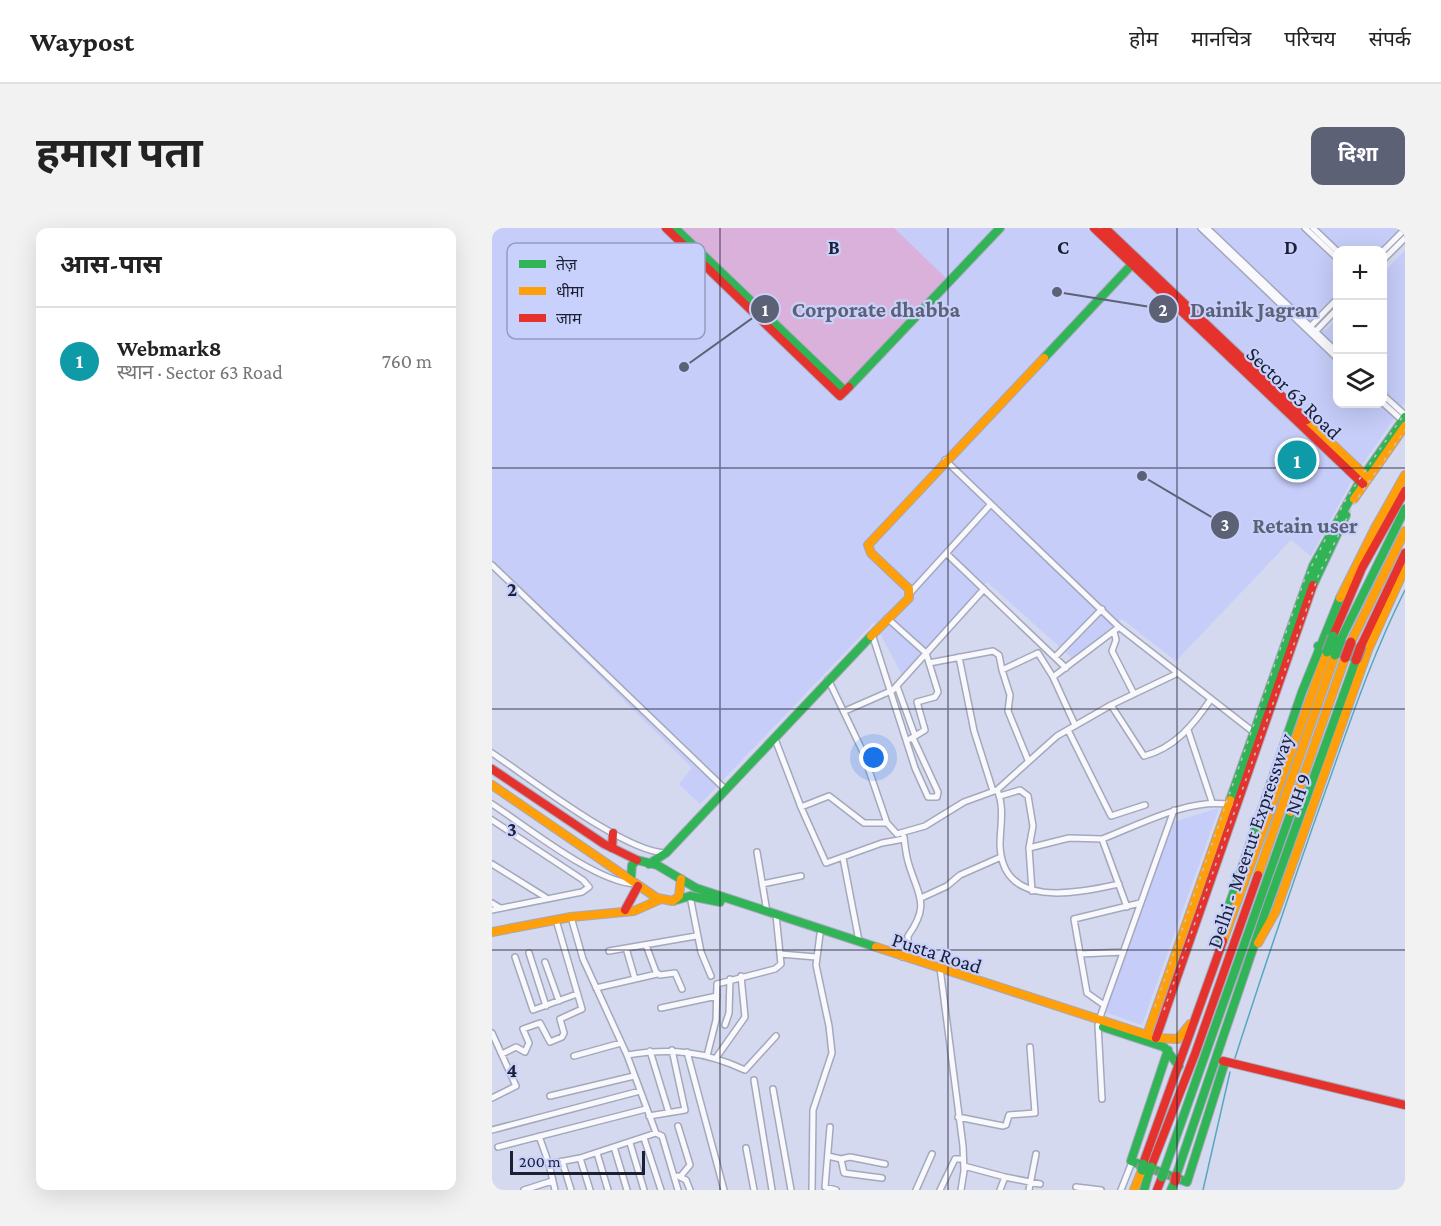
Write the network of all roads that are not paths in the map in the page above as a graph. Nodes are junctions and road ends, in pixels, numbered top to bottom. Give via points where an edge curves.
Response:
1 (999, 228) edge
2 (1094, 228) edge
3 (1105, 228) edge
4 (1201, 228) edge
5 (1207, 228) edge
6 (1305, 228) edge
7 (1312, 228) edge
8 (672, 229) edge
9 (1405, 229) edge
10 (1405, 238) edge
11 (687, 243) edge
12 (1333, 247) edge
13 (1387, 248) edge
14 (1333, 254) edge
15 (1387, 257) edge
16 (705, 261) edge
17 (1135, 261) junction
18 (1336, 300) edge
19 (1333, 312) edge
20 (1312, 329) junction
21 (1333, 348) edge
22 (1333, 354) edge
23 (1387, 399) edge
24 (1387, 405) edge
25 (1404, 420) edge
26 (945, 460) junction
27 (1405, 475) edge
28 (1364, 480) junction
29 (1405, 491) edge
30 (991, 504) junction
31 (1405, 509) edge
32 (1405, 531) edge
33 (1405, 553) edge
34 (947, 554) junction
35 (492, 565) edge
36 (1405, 568) edge
37 (984, 589) junction
38 (911, 592) junction
39 (1102, 609) junction
40 (887, 618) junction
41 (1119, 627) junction
42 (1114, 631) junction
43 (872, 634) junction
44 (1323, 634) junction
45 (1337, 637) junction
46 (1318, 646) junction
47 (1360, 646) junction
48 (926, 652) junction
49 (1331, 654) junction
50 (959, 657) junction
51 (1055, 657) junction
52 (1360, 660) junction
53 (929, 663) junction
54 (1066, 668) junction
55 (1002, 670) junction
56 (1178, 673) junction
57 (1053, 677) junction
58 (828, 679) junction
59 (897, 686) junction
60 (890, 692) junction
61 (1134, 694) junction
62 (1211, 699) junction
63 (1111, 705) junction
64 (845, 711) junction
65 (1075, 725) junction
66 (1068, 729) junction
67 (1188, 730) junction
68 (1257, 735) junction
69 (914, 737) junction
70 (774, 739) junction
71 (906, 741) junction
72 (492, 753) edge
73 (1028, 760) junction
74 (492, 769) edge
75 (492, 785) edge
76 (725, 789) junction
77 (997, 792) junction
78 (1212, 802) junction
79 (492, 804) edge
80 (800, 805) junction
81 (1145, 805) dead end
82 (1232, 806) junction
83 (1174, 810) junction
84 (492, 820) edge
85 (887, 823) junction
86 (903, 832) junction
87 (613, 833) junction
88 (1102, 838) junction
89 (904, 839) junction
90 (612, 848) junction
91 (1029, 848) junction
92 (757, 852) dead end
93 (666, 853) junction
94 (1001, 857) junction
95 (843, 858) junction
96 (637, 860) junction
97 (492, 864) edge
98 (649, 864) junction
99 (669, 872) junction
100 (801, 876) dead end
101 (681, 879) junction
102 (635, 883) junction
103 (762, 884) junction
104 (1119, 884) junction
105 (1032, 891) junction
106 (690, 896) junction
107 (545, 897) junction
108 (921, 898) junction
109 (661, 899) junction
110 (673, 901) junction
111 (492, 903) edge
112 (1140, 903) junction
113 (1127, 906) junction
114 (500, 908) junction
115 (492, 910) edge
116 (625, 910) junction
117 (774, 916) junction
118 (571, 917) junction
119 (556, 920) junction
120 (492, 932) edge
121 (820, 934) junction
122 (696, 936) junction
123 (859, 942) junction
124 (646, 945) junction
125 (626, 948) junction
126 (609, 951) dead end
127 (1123, 952) junction
128 (530, 953) dead end
129 (780, 954) junction
130 (1080, 954) junction
131 (515, 957) dead end
132 (816, 957) junction
133 (902, 957) junction
134 (545, 962) dead end
135 (1216, 962) junction
136 (940, 971) junction
137 (657, 974) junction
138 (711, 976) dead end
139 (741, 976) junction
140 (635, 979) junction
141 (730, 979) junction
142 (596, 988) junction
143 (682, 989) dead end
144 (577, 994) junction
145 (717, 996) junction
146 (559, 1001) junction
147 (1104, 1005) junction
148 (546, 1006) junction
149 (661, 1008) dead end
150 (1196, 1020) junction
151 (1099, 1023) junction
152 (725, 1024) dead end
153 (492, 1033) edge
154 (776, 1036) dead end
155 (1152, 1036) junction
156 (621, 1043) junction
157 (1030, 1047) dead end
158 (672, 1050) junction
159 (1168, 1050) junction
160 (650, 1051) junction
161 (687, 1052) junction
162 (501, 1054) junction
163 (627, 1054) junction
164 (574, 1056) dead end
165 (707, 1056) junction
166 (716, 1058) junction
167 (1221, 1061) junction
168 (1179, 1066) junction
169 (634, 1076) junction
170 (754, 1080) dead end
171 (773, 1089) dead end
172 (640, 1091) junction
173 (550, 1096) dead end
174 (492, 1098) edge
175 (1102, 1099) dead end
176 (1405, 1104) edge
177 (646, 1109) junction
178 (669, 1113) junction
179 (649, 1116) junction
180 (958, 1117) junction
181 (678, 1126) dead end
182 (830, 1128) dead end
183 (492, 1130) edge
184 (656, 1133) junction
185 (539, 1136) junction
186 (644, 1138) junction
187 (630, 1143) junction
188 (498, 1147) dead end
189 (614, 1148) junction
190 (746, 1148) dead end
191 (597, 1153) junction
192 (932, 1154) dead end
193 (1036, 1154) dead end
194 (580, 1158) junction
195 (827, 1158) junction
196 (812, 1159) junction
197 (841, 1159) junction
198 (963, 1159) junction
199 (562, 1161) junction
200 (1131, 1162) junction
201 (549, 1164) junction
202 (885, 1164) dead end
203 (964, 1166) junction
204 (1146, 1168) junction
205 (673, 1174) junction
206 (680, 1177) junction
207 (1005, 1177) junction
208 (882, 1178) dead end
209 (552, 1180) junction
210 (1031, 1182) junction
211 (1174, 1182) edge
212 (1040, 1184) dead end
213 (1076, 1187) dead end
214 (525, 1190) edge
215 (555, 1190) edge
216 (571, 1190) edge
217 (590, 1190) edge
218 (608, 1190) edge
219 (627, 1190) edge
220 (644, 1190) edge
221 (661, 1190) edge
222 (678, 1190) edge
223 (690, 1190) edge
224 (724, 1190) edge
225 (754, 1190) edge
226 (772, 1190) edge
227 (791, 1190) edge
228 (812, 1190) edge
229 (836, 1190) edge
230 (916, 1190) edge
231 (940, 1190) edge
232 (961, 1190) edge
233 (1000, 1190) edge
234 (1029, 1190) edge
235 (1101, 1190) edge
236 (1120, 1190) edge
237 (1134, 1190) edge
238 (1144, 1190) edge
239 (1157, 1190) edge

1 - 16 main road via 843,394
2 - 17 main road, Sector 63 Road
3 - 17 main road, Sector 63 Road
4 - 22 street
5 - 20 street
6 - 14 street
7 - 12 street
8 - 11 main road
9 - 13 street
10 - 15 street
17 - 26 main road
17 - 28 main road, Sector 63 Road
18 - 20 street
19 - 20 street
20 - 21 street
23 - 25 street
24 - 25 street
25 - 28 main road
26 - 30 street
26 - 38 main road via 867,545
27 - 44 main road via 1354,565
28 - 68 main road via 1318,570
29 - 45 main road via 1362,568
30 - 34 street
30 - 39 street
31 - 45 main road, Delhi - Meerut Expressway
32 - 47 main road, Delhi - Meerut Expressway
33 - 47 main road
34 - 37 street
34 - 38 street
35 - 76 street
36 - 47 main road
37 - 48 street
37 - 51 street
38 - 40 main road
39 - 41 street
39 - 51 street
40 - 43 main road
40 - 48 street
41 - 42 street
41 - 56 street
42 - 54 street
42 - 61 street via 1112,651
43 - 58 main road
43 - 60 street
44 - 46 main road
44 - 47 main road
45 - 49 main road, Delhi - Meerut Expressway, bridge
46 - 52 main road
46 - 135 main road via 1224,920
47 - 52 main road, bridge
47 - 239 main road, Delhi - Meerut Expressway, bridge via 1345,658
48 - 53 street
48 - 59 street
49 - 135 main road
49 - 204 main road, Delhi - Meerut Expressway via 1195,1054
50 - 53 street
50 - 55 street via 993,651 999,655
50 - 77 street via 974,731
51 - 54 street
52 - 167 main road via 1266,909
53 - 69 street via 938,692 935,697 917,702 925,730
54 - 57 street
55 - 57 street via 1038,653
55 - 73 street via 1010,695 1008,711
56 - 61 street
56 - 62 street
57 - 65 street
58 - 64 street
58 - 70 main road
59 - 60 street
59 - 69 street
60 - 64 street
60 - 71 street
61 - 63 street
62 - 67 street
62 - 68 street
63 - 65 street
63 - 67 street via 1144,756
64 - 85 street
65 - 66 street
66 - 73 street
66 - 81 street via 1111,816
67 - 78 street
68 - 82 main road
69 - 71 street
69 - 71 street via 939,792 937,797 931,799 926,794
70 - 76 main road
70 - 80 street
72 - 87 street
73 - 77 street
74 - 90 main road, Pusta Road
75 - 102 main road
76 - 93 main road
77 - 86 street via 964,802 925,826
77 - 91 street via 1020,790 1028,796 1033,826
77 - 94 street
78 - 82 street
78 - 83 street
79 - 102 street via 589,868 618,882
80 - 85 street via 804,807 829,796 864,823
80 - 95 street via 826,863
82 - 155 main road
83 - 88 street
83 - 112 street
84 - 107 street via 588,884 582,892
85 - 86 street via 894,832
86 - 89 street
87 - 90 main road
87 - 93 street via 649,852
88 - 91 street via 1068,838
88 - 104 street
89 - 95 street
89 - 108 street
90 - 96 main road, Pusta Road
91 - 105 street
92 - 103 street
93 - 98 main road
93 - 99 main road
94 - 105 street via 1012,877
94 - 108 street
95 - 123 street
96 - 98 main road, Pusta Road
96 - 102 main road via 632,865
97 - 107 street
98 - 99 main road, Pusta Road
99 - 101 main road, Pusta Road
100 - 103 street
101 - 110 main road via 679,896
101 - 117 main road, Pusta Road
102 - 109 main road
102 - 116 main road
103 - 117 street
104 - 105 street via 1075,892
104 - 113 street
106 - 110 main road, Pusta Road
106 - 117 main road, Pusta Road
106 - 122 street
107 - 114 street
108 - 133 street via 918,924 908,936 908,948
109 - 110 main road
109 - 116 main road via 650,906
111 - 114 street
112 - 113 street
112 - 127 street
113 - 130 street via 1076,918
114 - 115 street
116 - 118 main road
117 - 121 main road, Pusta Road
117 - 123 main road, Pusta Road
117 - 129 street
118 - 119 main road
118 - 142 street
119 - 120 main road
119 - 144 street
121 - 132 street
121 - 136 main road, Pusta Road
122 - 124 street
122 - 138 street
123 - 133 main road, Pusta Road
124 - 125 street
124 - 137 street
125 - 126 street
125 - 140 street
127 - 130 street
127 - 147 street
128 - 148 street
129 - 132 street
129 - 139 street via 778,968
130 - 147 street via 1088,995
131 - 148 street via 532,1009
132 - 196 street via 832,1053 813,1110
133 - 136 main road, Pusta Road
134 - 146 street
135 - 150 main road
136 - 151 main road, Pusta Road
136 - 180 street
137 - 140 street
137 - 143 street via 675,973
139 - 141 street
139 - 166 street via 743,1022
140 - 142 street
141 - 145 street via 717,984
141 - 152 street
142 - 156 street
144 - 146 street
144 - 162 street via 582,1009 560,1019 562,1037 550,1042 540,1023 523,1029 529,1043 525,1052 516,1047
145 - 149 street
145 - 165 street
146 - 148 street
147 - 151 street
150 - 155 main road, Pusta Road via 1178,1039
150 - 168 main road
151 - 155 main road, Pusta Road
151 - 159 main road, Pusta Road
151 - 175 street
153 - 162 street
154 - 166 street via 745,1070
156 - 163 street
156 - 164 street
157 - 180 street via 1034,1114 1009,1115 1003,1126
158 - 160 street
158 - 161 street
158 - 178 street via 685,1110
159 - 168 main road
159 - 200 main road
160 - 163 street
160 - 178 street
161 - 165 street
161 - 224 street
162 - 174 street via 516,1086
163 - 169 street
165 - 166 street
167 - 176 main road
167 - 200 main road via 1188,1181
167 - 211 main road
168 - 204 main road
169 - 172 street
169 - 173 street
170 - 226 street
171 - 227 street
172 - 177 street
172 - 183 street
177 - 179 street
177 - 185 street
178 - 179 street
179 - 184 street
180 - 198 street
181 - 206 street via 690,1165
182 - 195 street
184 - 186 street
184 - 205 street via 662,1136
185 - 188 street
185 - 201 street
186 - 187 street
186 - 221 street
187 - 189 street
187 - 220 street
189 - 191 street
189 - 219 street
190 - 225 street
191 - 194 street
191 - 218 street
192 - 230 street
193 - 210 street
194 - 199 street
194 - 217 street
195 - 196 street
195 - 197 street
195 - 229 street via 825,1188
196 - 228 street
197 - 202 street via 850,1156
197 - 208 street via 844,1173
198 - 203 street
198 - 231 street via 955,1160
199 - 201 street
199 - 216 street
200 - 236 street
201 - 209 street
203 - 207 street
203 - 232 street
204 - 237 main road
204 - 238 main road, Delhi - Meerut Expressway
205 - 206 street
205 - 222 street
206 - 223 street via 688,1182
207 - 210 street
207 - 233 street
209 - 214 street
209 - 215 street
210 - 212 street
210 - 234 street
213 - 235 street

